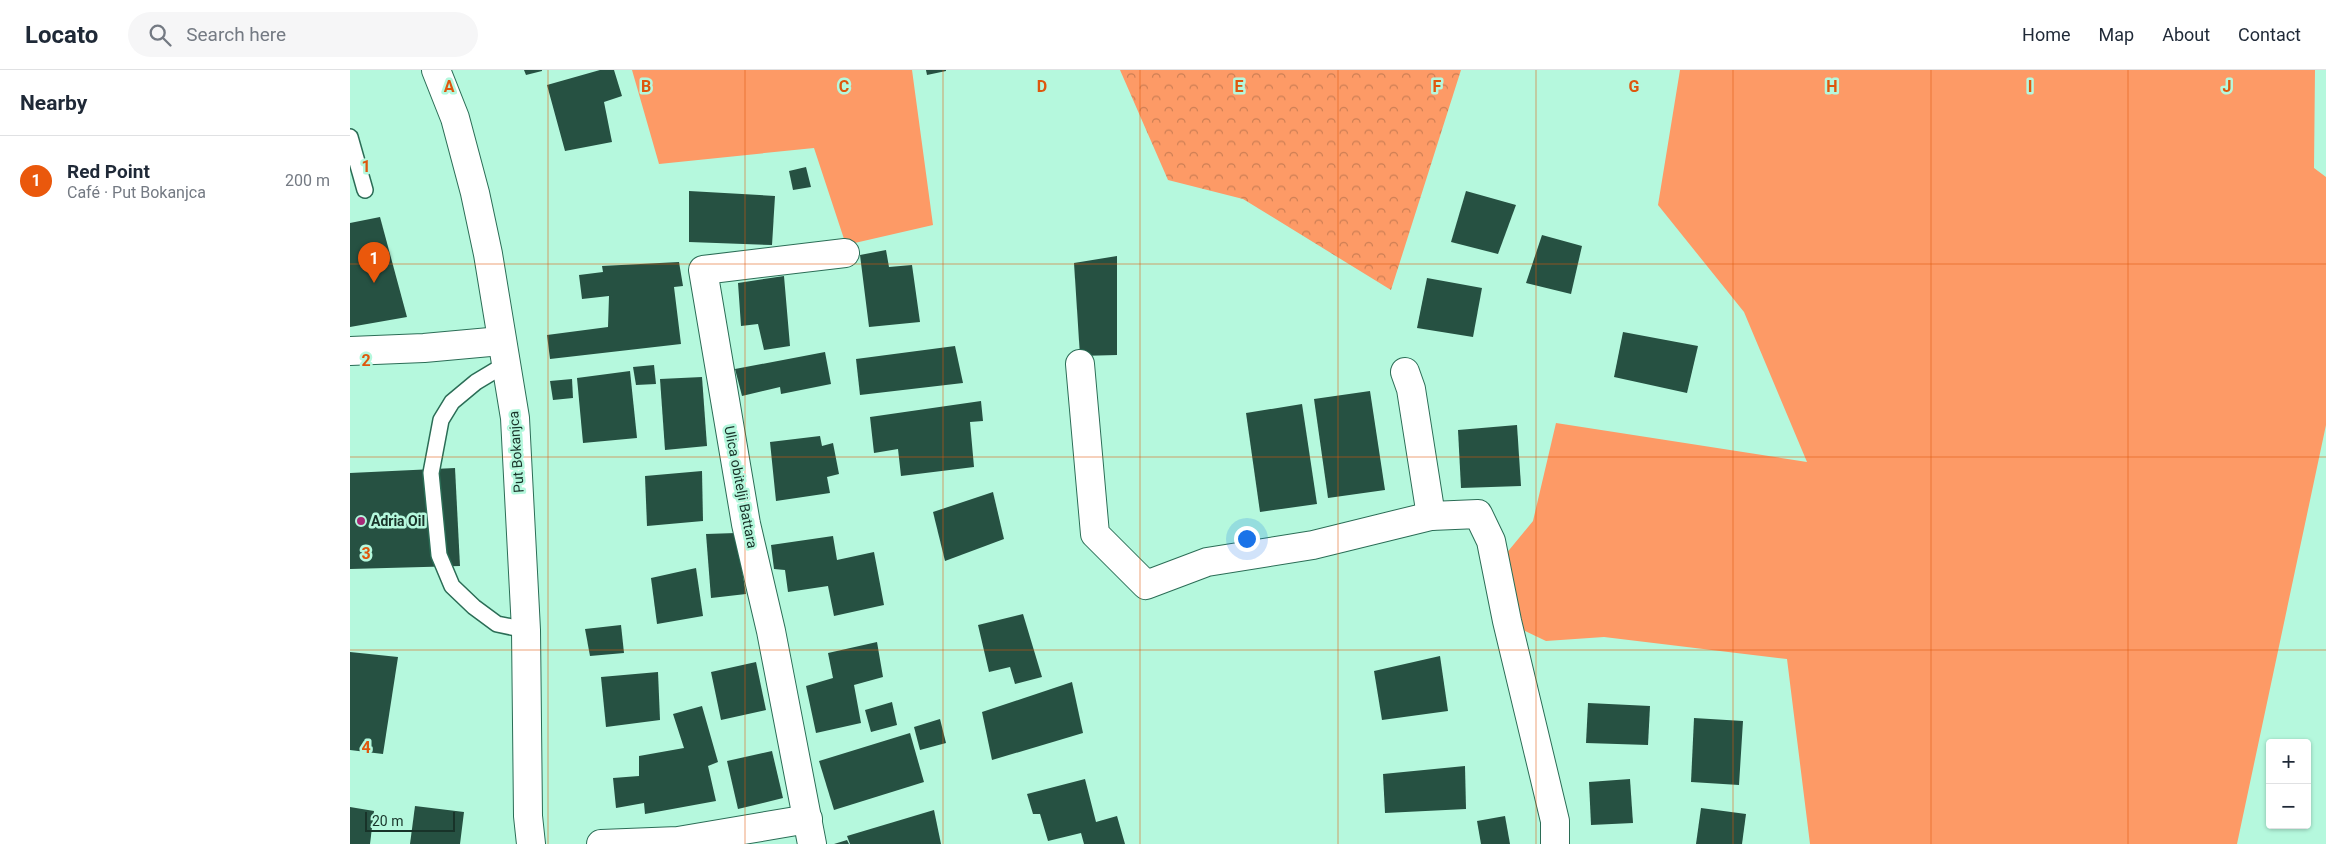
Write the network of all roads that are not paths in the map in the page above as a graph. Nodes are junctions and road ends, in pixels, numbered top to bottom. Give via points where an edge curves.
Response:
1 (436, 70) edge
2 (350, 137) edge
3 (365, 190) dead end
4 (845, 253) dead end
5 (350, 351) edge
6 (504, 352) junction
7 (1080, 364) dead end
8 (1405, 372) dead end
9 (1431, 516) junction
10 (526, 630) junction
11 (810, 832) edge
12 (531, 844) edge
13 (601, 844) edge
14 (1555, 844) edge

1 - 6 street, Put Bokanjca via 455,118 475,193
2 - 3 lane
4 - 11 street, Ulica obitelji Battara via 703,270 746,524 771,631
5 - 6 street via 424,348
6 - 10 street, Put Bokanjca via 515,418
6 - 10 lane via 452,402 441,420 430,473 438,555 452,586 497,624
7 - 9 street via 1095,534 1146,585 1207,562 1313,545
8 - 9 street via 1412,389
9 - 14 street via 1478,514 1491,541 1555,821
10 - 12 street, Put Bokanjca
11 - 13 street

